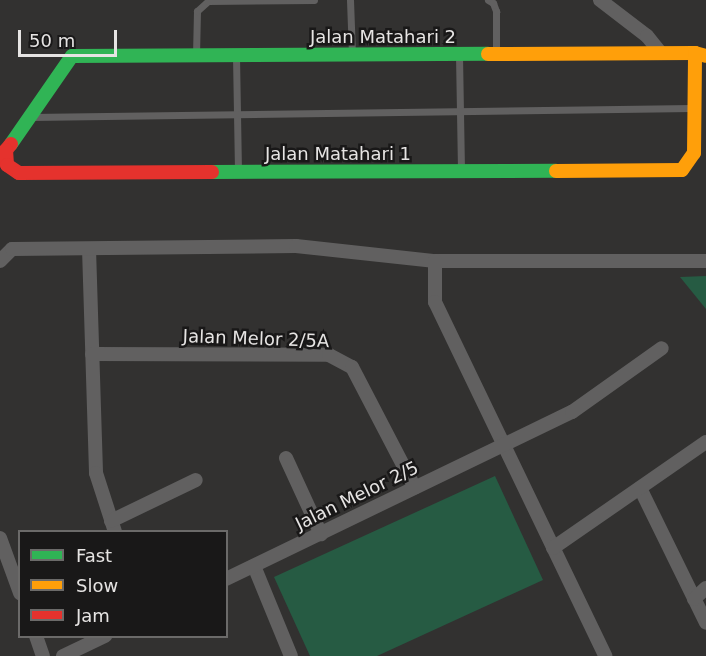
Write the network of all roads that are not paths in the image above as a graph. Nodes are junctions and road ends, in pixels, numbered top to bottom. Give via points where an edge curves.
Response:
1 (314, 0) edge
2 (350, 0) edge
3 (488, 0) edge
4 (600, 0) edge
5 (661, 53) junction
6 (459, 54) junction
7 (496, 54) junction
8 (352, 55) junction
9 (700, 55) edge
10 (72, 56) joint
11 (196, 56) junction
12 (236, 56) junction
13 (695, 108) junction
14 (460, 111) junction
15 (237, 114) junction
16 (31, 117) junction
17 (461, 171) junction
18 (238, 172) junction
19 (89, 249) junction
20 (0, 261) edge
21 (435, 261) junction
22 (706, 261) edge
23 (662, 348) dead end
24 (92, 354) junction
25 (706, 442) edge
26 (504, 446) junction
27 (286, 458) dead end
28 (196, 480) dead end
29 (415, 488) junction
30 (640, 488) junction
31 (113, 526) edge
32 (321, 534) junction
33 (0, 538) edge
34 (554, 548) junction
35 (254, 566) junction
36 (228, 578) edge
37 (18, 588) edge
38 (706, 588) edge
39 (694, 599) junction
40 (706, 623) edge
41 (37, 638) edge
42 (101, 638) edge
43 (43, 656) edge
44 (63, 656) edge
45 (291, 656) edge
46 (605, 656) edge

1 - 11 lane via 208,1 197,11
2 - 8 lane
3 - 7 lane via 496,11
4 - 5 street via 647,36
5 - 7 street, Jalan Matahari 2
5 - 9 street, Jalan Matahari 2
6 - 7 street, Jalan Matahari 2
6 - 8 street, Jalan Matahari 2
6 - 14 lane
8 - 12 street, Jalan Matahari 2
9 - 13 street, Jalan Matahari 1
10 - 11 street, Jalan Matahari 2
10 - 16 street, Jalan Matahari 1
11 - 12 street, Jalan Matahari 2
12 - 15 lane
13 - 14 lane
13 - 17 street, Jalan Matahari 1 via 694,153 682,170
14 - 15 lane
14 - 17 lane
15 - 16 lane
15 - 18 lane
16 - 18 street, Jalan Matahari 1 via 6,150 7,165 19,173
17 - 18 street, Jalan Matahari 1
19 - 20 street via 12,249
19 - 21 street via 296,246
19 - 24 street
21 - 22 street
21 - 26 street via 435,302
23 - 26 street, Jalan Melor 2/5 via 572,412
24 - 29 street, Jalan Melor 2/5A via 329,356 352,368
24 - 31 street via 96,473
25 - 30 street
26 - 29 street, Jalan Melor 2/5
26 - 34 street
27 - 32 street
28 - 31 street
29 - 32 street, Jalan Melor 2/5
30 - 34 street
30 - 39 street
32 - 35 street, Jalan Melor 2/5
33 - 37 street
34 - 46 street
35 - 36 street, Jalan Melor 2/5
35 - 45 street
38 - 39 street
39 - 40 street
41 - 43 street
42 - 44 street

